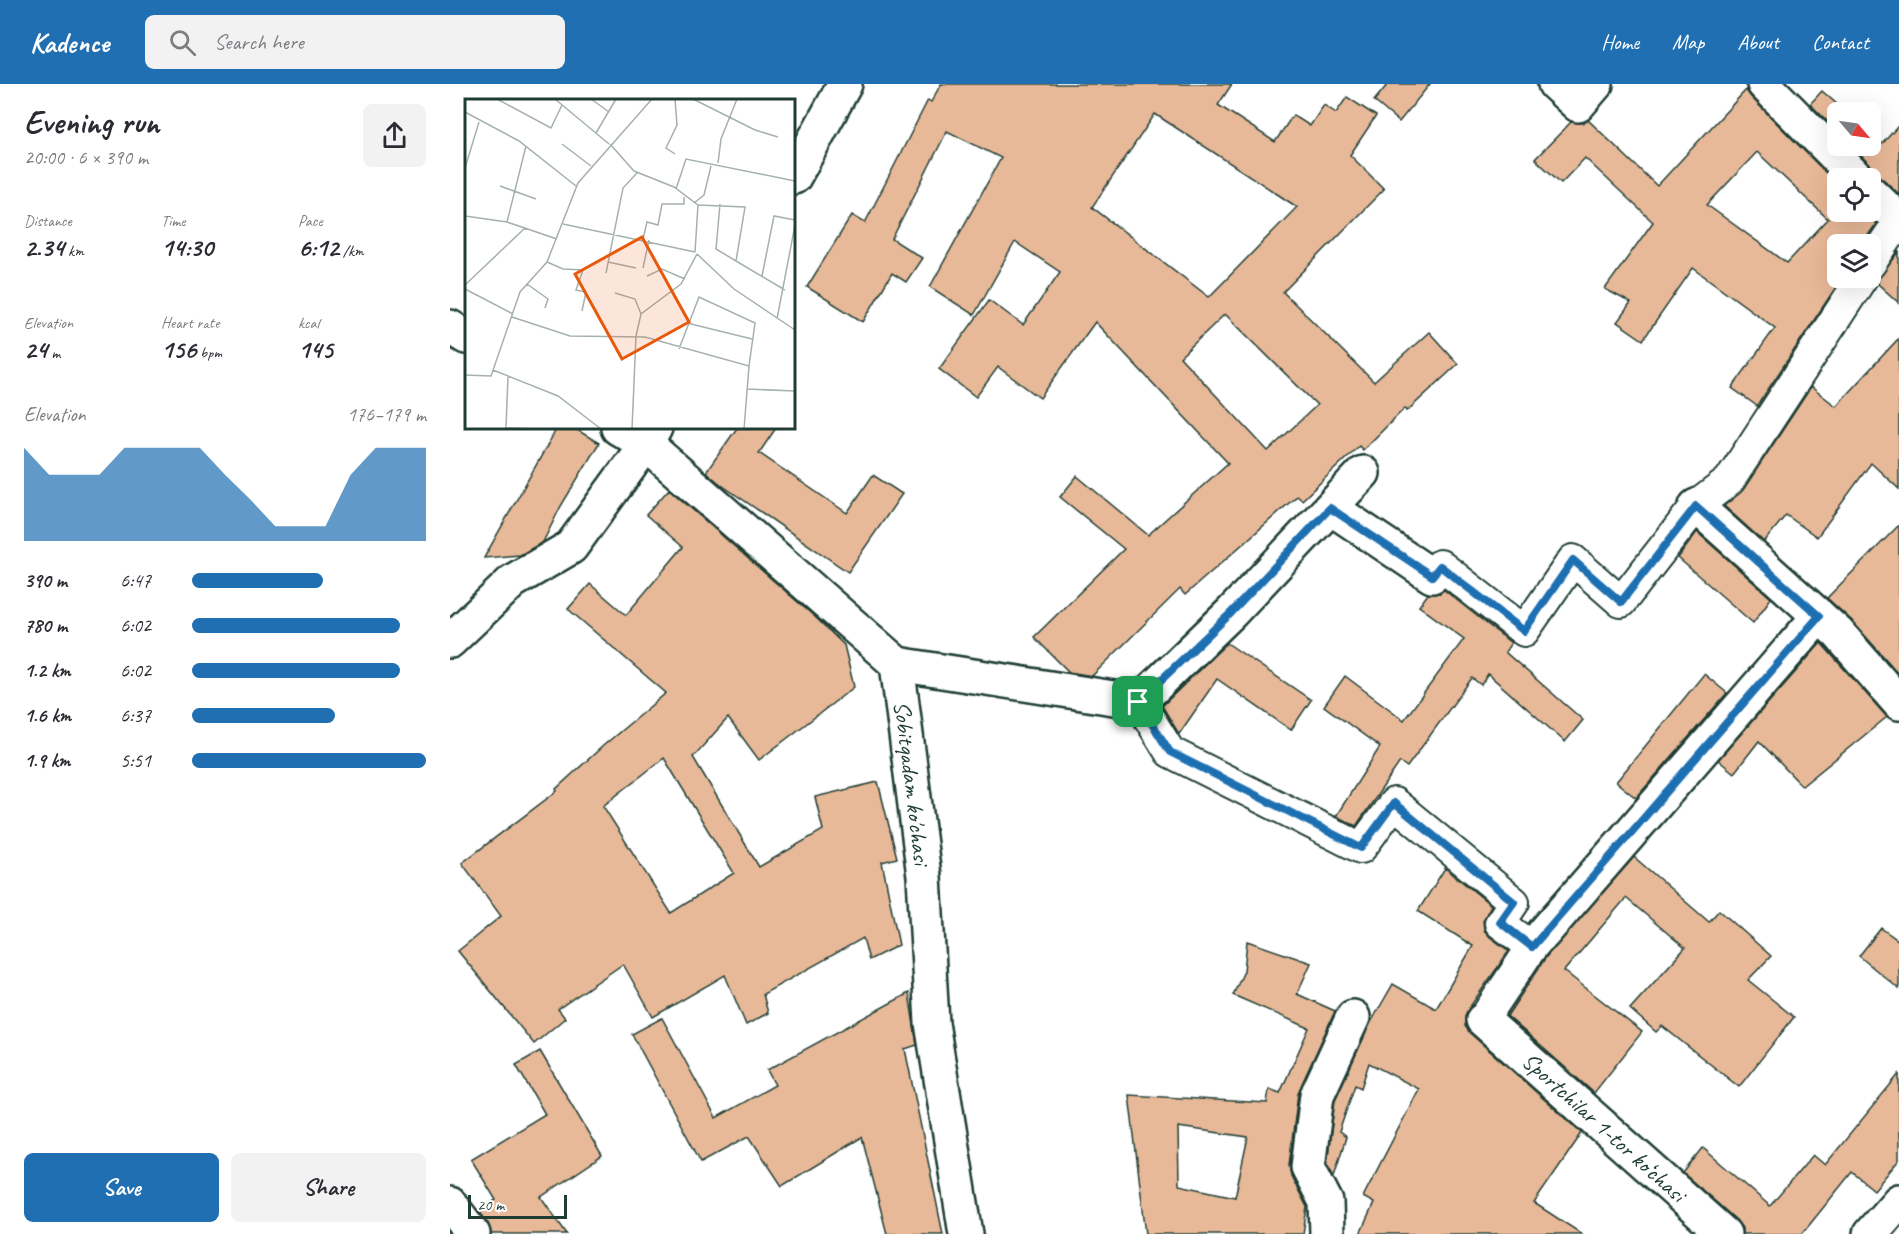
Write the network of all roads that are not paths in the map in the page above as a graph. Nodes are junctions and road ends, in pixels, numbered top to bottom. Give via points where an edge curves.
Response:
1 (845, 84) edge
2 (1555, 84) edge
3 (1596, 84) edge
4 (1764, 84) edge
5 (1847, 168) edge
6 (795, 175) edge
7 (1881, 203) edge
8 (1899, 220) edge
9 (1881, 247) edge
10 (1855, 288) edge
11 (450, 327) edge
12 (465, 336) edge
13 (622, 429) edge
14 (651, 436) edge
15 (1363, 473) dead end
16 (1696, 506) junction
17 (1330, 508) junction
18 (1432, 576) joint
19 (1819, 616) junction
20 (450, 641) edge
21 (897, 664) junction
22 (1138, 702) junction
23 (1899, 703) edge
24 (1538, 941) junction
25 (1353, 1017) dead end
26 (1483, 1020) joint
27 (1899, 1201) edge
28 (450, 1204) edge
29 (473, 1234) edge
30 (966, 1234) edge
31 (1327, 1234) edge
32 (1724, 1234) edge
33 (1870, 1234) edge

1 - 6 street
2 - 3 street via 1578,105
4 - 5 street
7 - 8 street
8 - 9 street
10 - 16 street via 1729,481
11 - 12 street
13 - 14 street
14 - 20 street via 571,547 513,581
14 - 21 street
15 - 17 street
16 - 18 street via 1621,602 1573,560 1524,631 1440,566
16 - 19 street
17 - 18 street
17 - 22 street via 1231,613
19 - 23 street
19 - 24 street
21 - 22 street
21 - 30 street, Sobitqadam ko'chasi via 924,876 932,1023
22 - 24 street via 1170,752 1361,848 1394,803 1514,902 1500,922
24 - 26 street
25 - 31 street via 1317,1095 1308,1167 1326,1202
26 - 32 street, Sportchilar 1-tor ko‘chasi
27 - 33 street
28 - 29 street

